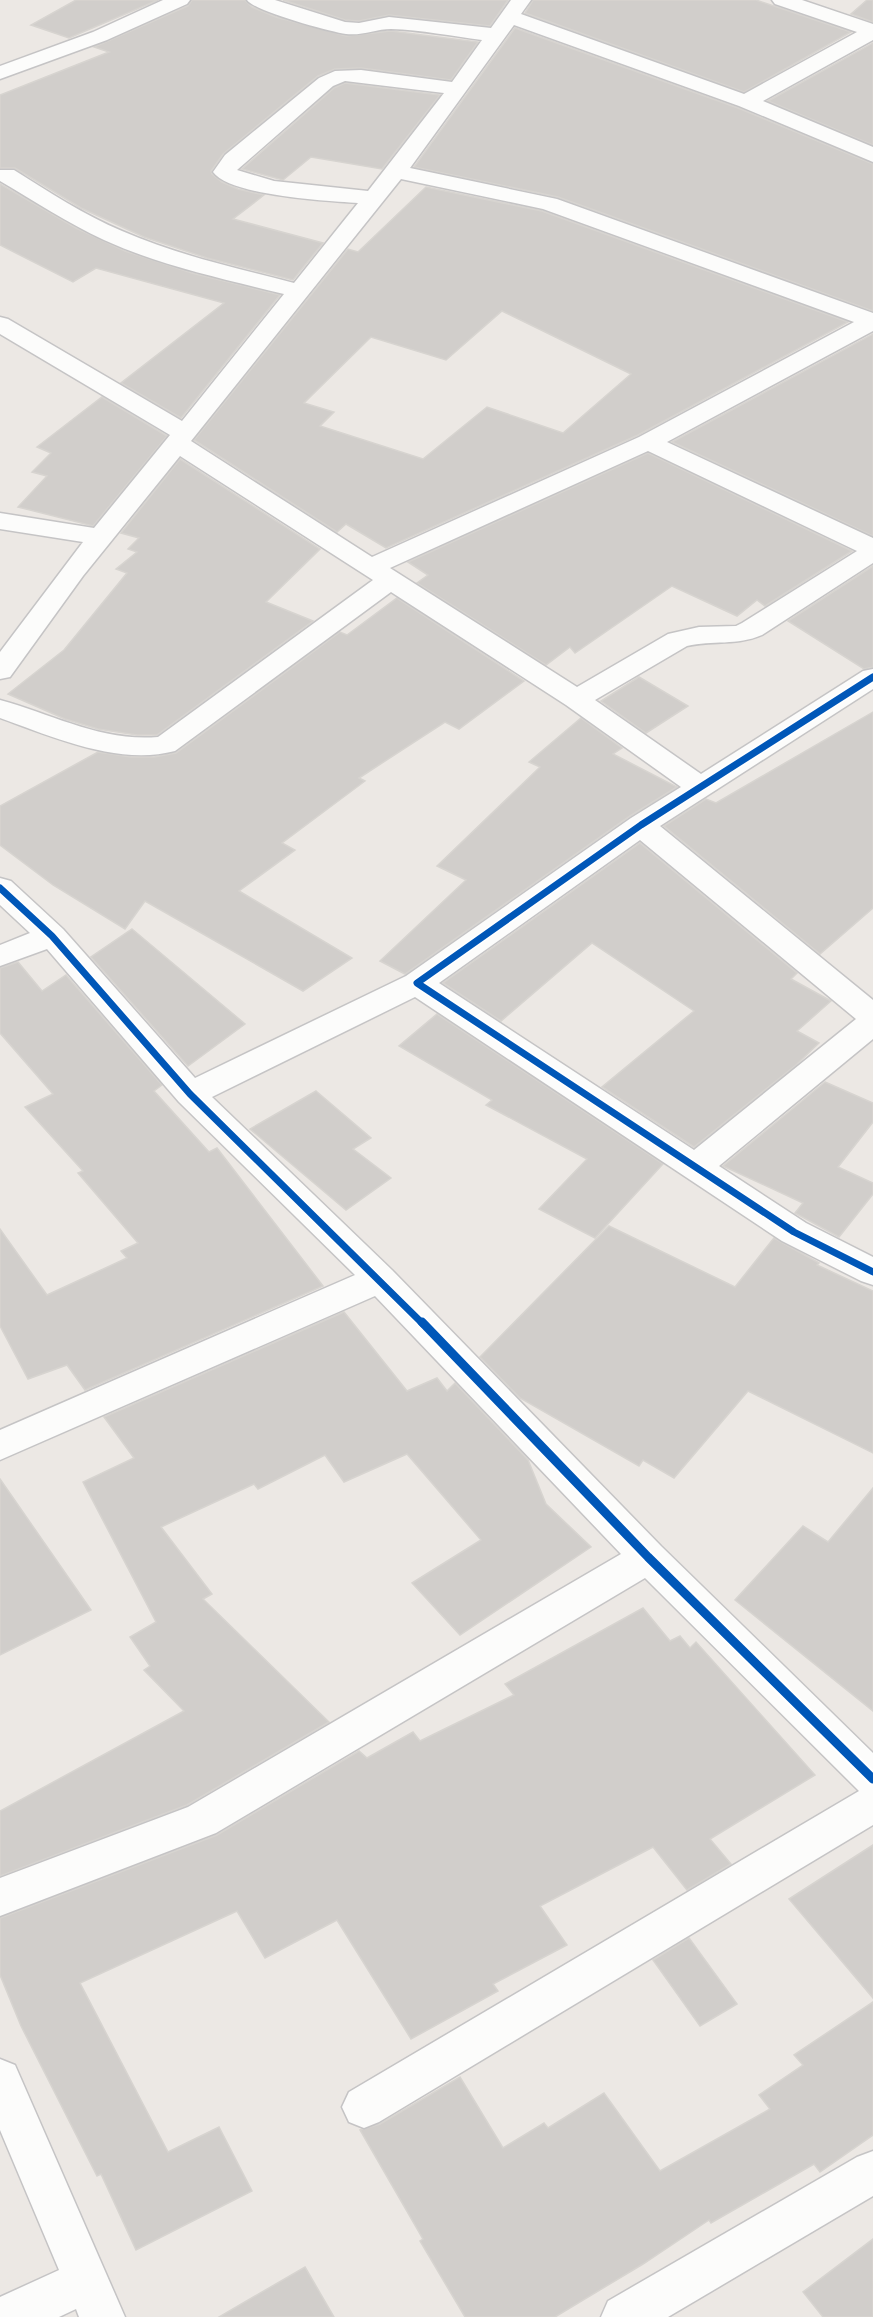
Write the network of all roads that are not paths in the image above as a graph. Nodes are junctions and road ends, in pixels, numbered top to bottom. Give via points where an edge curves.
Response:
1 (180, 0) edge
2 (257, 0) edge
3 (782, 0) edge
4 (516, 8) edge
5 (873, 31) edge
6 (495, 35) junction
7 (0, 73) edge
8 (457, 89) junction
9 (746, 102) junction
10 (873, 155) edge
11 (396, 171) junction
12 (6, 175) dead end
13 (374, 198) junction
14 (299, 291) junction
15 (873, 321) edge
16 (0, 324) edge
17 (181, 438) junction
18 (648, 442) junction
19 (0, 521) edge
20 (101, 537) junction
21 (873, 548) edge
22 (873, 552) edge
23 (379, 574) junction
24 (0, 671) edge
25 (873, 677) edge
26 (576, 699) junction
27 (0, 709) edge
28 (702, 788) junction
29 (642, 825) junction
30 (0, 888) edge
31 (52, 936) junction
32 (0, 956) edge
33 (417, 983) junction
34 (873, 1017) edge
35 (873, 1022) edge
36 (190, 1094) junction
37 (694, 1168) junction
38 (873, 1272) edge
39 (380, 1279) junction
40 (0, 1446) edge
41 (648, 1557) junction
42 (873, 1779) edge
43 (873, 1804) edge
44 (0, 1897) edge
45 (0, 2079) edge
46 (364, 2107) dead end
47 (873, 2172) edge
48 (94, 2298) edge
49 (9, 2317) edge
50 (624, 2317) edge

1 - 7 street via 100,36
2 - 6 street via 344,28 388,23
3 - 5 street
4 - 6 street
4 - 9 street
5 - 9 street
6 - 8 street
8 - 11 street
8 - 13 street via 342,75 326,82 242,152 224,172 237,180 267,186
9 - 10 street
11 - 13 street
11 - 15 street via 549,204
12 - 14 street via 115,236 224,272
13 - 14 street
14 - 17 street
15 - 18 street
16 - 17 street
17 - 20 street
17 - 23 street
18 - 21 street
18 - 23 street
19 - 20 street
20 - 24 street
22 - 26 street via 752,629 741,634 678,640
23 - 26 street
23 - 27 street via 165,745 134,747
25 - 28 street
26 - 28 street
28 - 29 street
29 - 33 street
29 - 34 street
30 - 31 street
31 - 32 street
31 - 36 street
33 - 36 street
33 - 37 street
35 - 37 street
36 - 39 street
37 - 38 street via 794,1232
39 - 40 street
39 - 41 street
41 - 42 street
41 - 44 street via 202,1820
43 - 46 street
45 - 48 street
47 - 50 street
48 - 49 street

